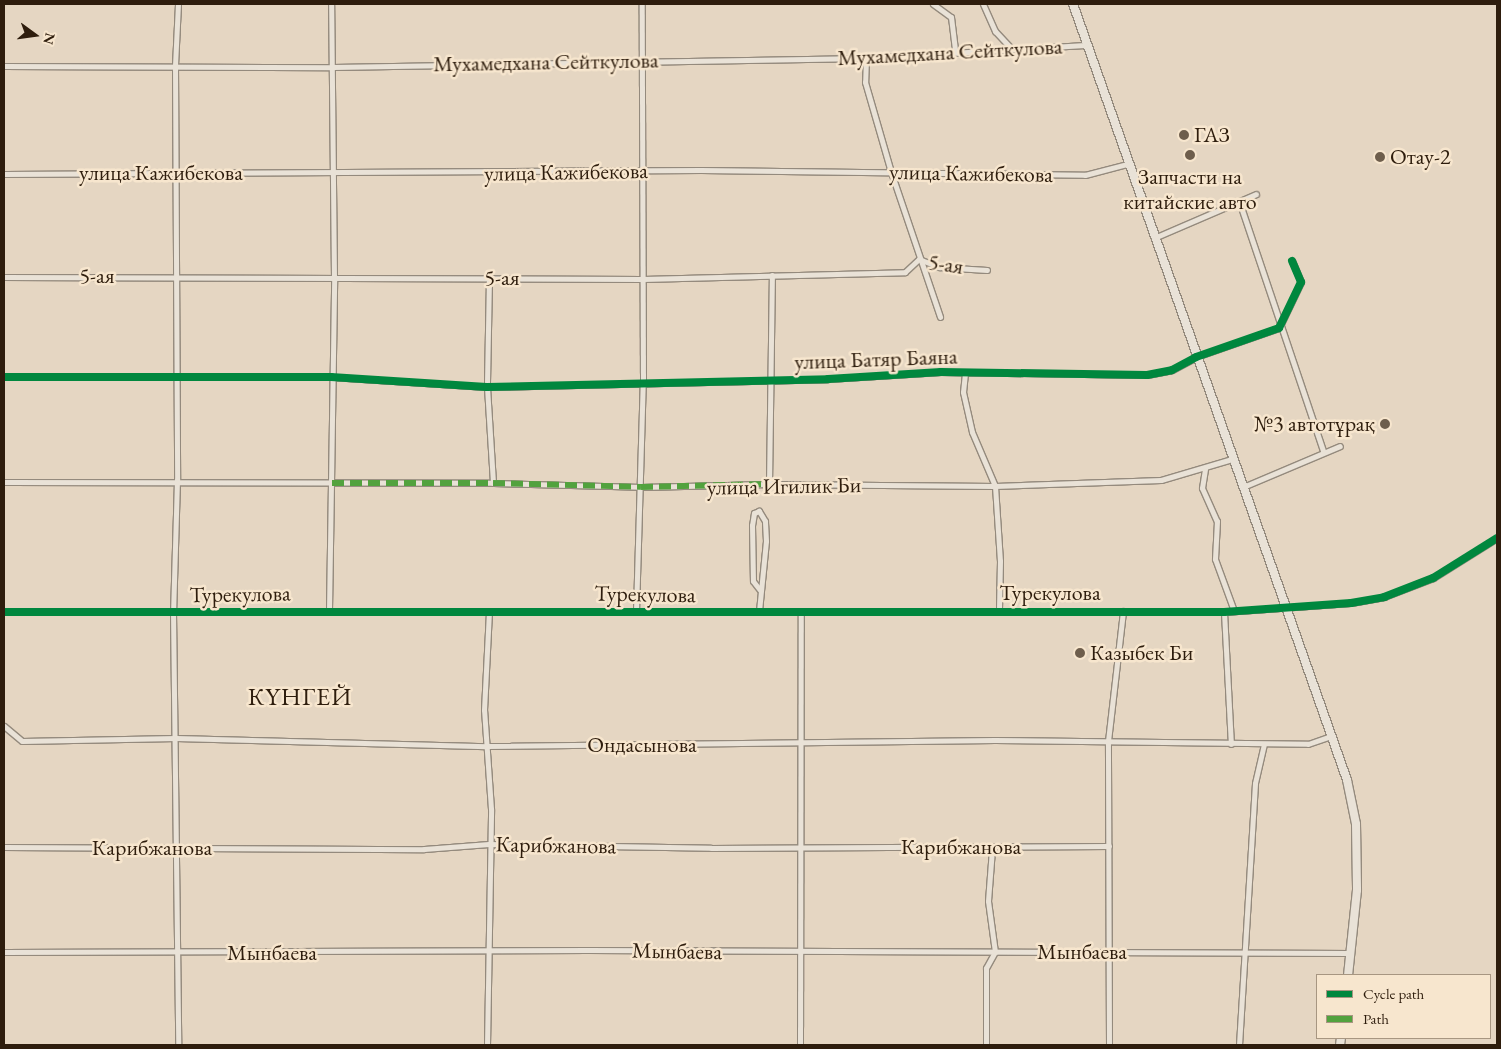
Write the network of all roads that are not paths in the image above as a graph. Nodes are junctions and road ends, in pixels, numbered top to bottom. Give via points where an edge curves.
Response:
1 (178, 4) edge
2 (331, 4) edge
3 (642, 4) edge
4 (933, 4) edge
5 (983, 4) edge
6 (1073, 4) edge
7 (1087, 45) junction
8 (1012, 49) junction
9 (955, 52) junction
10 (866, 58) junction
11 (643, 59) junction
12 (4, 66) edge
13 (175, 66) junction
14 (333, 67) junction
15 (1127, 164) junction
16 (175, 171) junction
17 (642, 171) junction
18 (891, 172) junction
19 (4, 174) edge
20 (334, 174) junction
21 (1256, 194) dead end
22 (1239, 201) junction
23 (1153, 238) junction
24 (919, 259) junction
25 (1292, 261) dead end
26 (987, 270) dead end
27 (772, 275) junction
28 (175, 276) junction
29 (4, 277) edge
30 (334, 277) junction
31 (489, 278) junction
32 (643, 279) junction
33 (940, 317) dead end
34 (1279, 328) junction
35 (1196, 357) junction
36 (965, 373) junction
37 (176, 376) junction
38 (4, 377) edge
39 (331, 378) junction
40 (772, 380) junction
41 (643, 381) junction
42 (487, 387) junction
43 (1340, 446) dead end
44 (1323, 451) junction
45 (1232, 459) junction
46 (1205, 469) junction
47 (177, 480) junction
48 (4, 482) edge
49 (332, 483) junction
50 (493, 483) junction
51 (769, 484) junction
52 (995, 486) junction
53 (1242, 487) junction
54 (641, 488) junction
55 (1497, 538) edge
56 (760, 590) junction
57 (1286, 606) junction
58 (329, 610) junction
59 (999, 610) junction
60 (489, 611) junction
61 (636, 611) junction
62 (759, 611) junction
63 (1124, 611) junction
64 (1234, 611) junction
65 (4, 612) edge
66 (173, 612) junction
67 (802, 612) junction
68 (1224, 612) junction
69 (4, 726) edge
70 (1331, 736) junction
71 (176, 738) junction
72 (1108, 741) junction
73 (801, 744) junction
74 (1231, 744) junction
75 (1264, 744) junction
76 (487, 746) junction
77 (489, 844) junction
78 (1109, 846) junction
79 (4, 847) edge
80 (801, 847) junction
81 (178, 848) junction
82 (992, 849) junction
83 (490, 951) junction
84 (1110, 951) junction
85 (1247, 951) junction
86 (4, 952) edge
87 (801, 952) junction
88 (995, 952) junction
89 (178, 953) junction
90 (1350, 953) junction
91 (1348, 974) edge
92 (178, 1045) edge
93 (487, 1045) edge
94 (800, 1045) edge
95 (986, 1045) edge
96 (1109, 1045) edge
97 (1239, 1045) edge

1 - 13 street
2 - 14 street
3 - 11 street
4 - 9 street via 951,17
5 - 8 street via 995,31
6 - 7 main road
7 - 8 street, Мухамедхана Сейткулова
7 - 15 main road
8 - 9 street, Мухамедхана Сейткулова
9 - 10 street, Мухамедхана Сейткулова
10 - 11 street, Мухамедхана Сейткулова
10 - 18 street via 865,82
11 - 14 street, Мухамедхана Сейткулова
11 - 17 street
12 - 13 street, Мухамедхана Сейткулова
13 - 14 street, Мухамедхана Сейткулова
13 - 16 street
14 - 20 street
15 - 18 street, улица Кажибекова via 1085,175
15 - 23 main road
16 - 19 street, улица Кажибекова
16 - 20 street, улица Кажибекова
16 - 28 street
17 - 18 street, улица Кажибекова
17 - 20 street, улица Кажибекова
17 - 32 street
18 - 24 street
20 - 30 street
21 - 22 street
22 - 23 street
22 - 34 street
23 - 35 main road
24 - 26 street, 5-ая via 938,266
24 - 27 street, 5-ая via 905,272
24 - 33 street
25 - 34 street via 1300,282
27 - 32 street, 5-ая
27 - 40 street
28 - 29 street, 5-ая
28 - 30 street, 5-ая
28 - 37 street
30 - 31 street, 5-ая
30 - 39 street
31 - 32 street, 5-ая
31 - 42 street
32 - 41 street
34 - 35 street, улица Батяр Баяна
34 - 44 street
35 - 36 street, улица Батяр Баяна via 1172,370 1147,375
35 - 45 main road
36 - 40 street, улица Батяр Баяна
36 - 52 street via 963,392 972,432
37 - 38 street, улица Батяр Баяна
37 - 39 street, улица Батяр Баяна
37 - 47 street
39 - 42 street, улица Батяр Баяна
39 - 49 street
40 - 41 street, улица Батяр Баяна
40 - 51 street
41 - 42 street, улица Батяр Баяна
41 - 54 street
42 - 50 street
43 - 44 street
44 - 53 street
45 - 46 street, улица Игилик Би
45 - 53 main road
46 - 52 street, улица Игилик Би via 1161,480
46 - 64 street via 1202,488 1217,521 1215,559
47 - 48 street, улица Игилик Би
47 - 49 street, улица Игилик Би
47 - 66 street
49 - 50 street, улица Игилик Би
49 - 58 street
50 - 54 street, улица Игилик Би
51 - 52 street, улица Игилик Би
51 - 54 street, улица Игилик Би
52 - 59 street via 1000,561
53 - 57 main road
54 - 61 street
55 - 57 street, Турекулова via 1433,578 1384,597 1351,604
56 - 56 street via 753,581 752,525 754,513 760,511 765,521 766,541 764,581
56 - 62 street
57 - 64 street, Турекулова
57 - 70 main road
58 - 60 street, Турекулова
58 - 66 street, Турекулова
59 - 63 street, Турекулова
59 - 67 street, Турекулова
60 - 61 street, Турекулова
60 - 76 street via 484,710
61 - 62 street, Турекулова
62 - 67 street, Турекулова
63 - 68 street, Турекулова
63 - 72 street
64 - 68 street, Турекулова
65 - 66 street, Турекулова
66 - 71 street
67 - 73 street
68 - 74 street
69 - 71 street, Ондасынова via 22,742
70 - 75 street, Ондасынова via 1308,744
70 - 90 main road via 1347,780 1356,824 1357,890
71 - 76 street, Ондасынова
71 - 81 street
72 - 73 street, Ондасынова
72 - 74 street, Ондасынова
72 - 78 street
73 - 76 street, Ондасынова
73 - 80 street
74 - 75 street, Ондасынова
75 - 85 street via 1255,782
76 - 77 street
77 - 80 street, Карибжанова
77 - 81 street, Карибжанова via 424,849
77 - 83 street
78 - 82 street, Карибжанова
78 - 84 street
79 - 81 street, Карибжанова
80 - 82 street, Карибжанова
80 - 87 street
81 - 89 street
82 - 88 street via 988,901
83 - 87 street, Мынбаева
83 - 89 street, Мынбаева
83 - 93 street
84 - 85 street, Мынбаева
84 - 88 street, Мынбаева
84 - 96 street
85 - 90 street, Мынбаева
85 - 97 street
86 - 89 street, Мынбаева
87 - 88 street, Мынбаева
87 - 94 street
88 - 95 street via 986,968
89 - 92 street
90 - 91 main road

